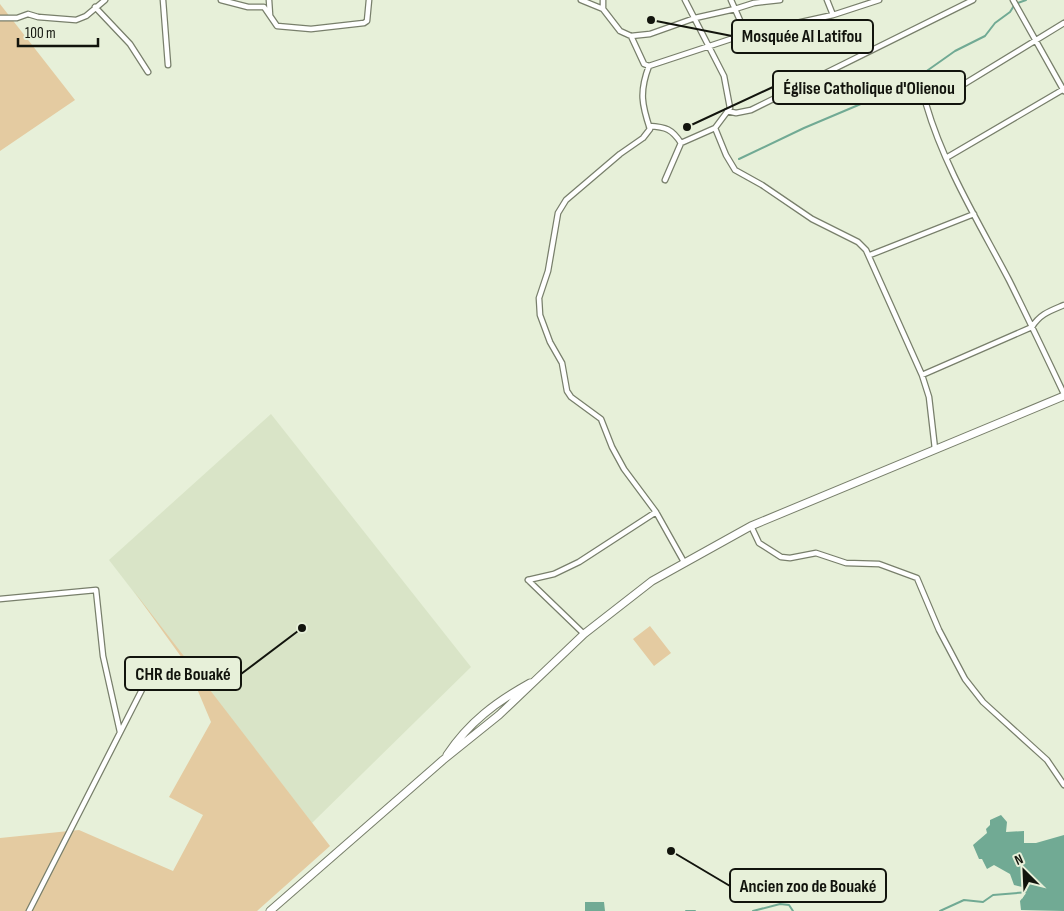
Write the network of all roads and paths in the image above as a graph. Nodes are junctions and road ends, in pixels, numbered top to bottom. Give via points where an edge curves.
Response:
1 (105, 0) edge
2 (164, 0) edge
3 (221, 0) edge
4 (269, 0) edge
5 (368, 0) edge
6 (580, 0) edge
7 (603, 0) edge
8 (685, 0) edge
9 (731, 0) edge
10 (780, 0) edge
11 (827, 0) edge
12 (879, 0) edge
13 (973, 0) edge
14 (1013, 0) edge
15 (95, 7) junction
16 (603, 9) junction
17 (735, 9) junction
18 (832, 15) junction
19 (271, 16) junction
20 (0, 18) edge
21 (695, 18) junction
22 (1064, 23) edge
23 (746, 34) junction
24 (631, 36) junction
25 (1034, 40) junction
26 (707, 46) junction
27 (168, 65) dead end
28 (649, 66) junction
29 (148, 72) dead end
30 (1064, 90) edge
31 (727, 112) junction
32 (649, 126) junction
33 (715, 128) junction
34 (681, 143) junction
35 (946, 158) junction
36 (666, 180) dead end
37 (974, 214) junction
38 (870, 256) junction
39 (1064, 305) edge
40 (1032, 327) junction
41 (922, 375) junction
42 (1064, 395) edge
43 (935, 449) junction
44 (656, 512) junction
45 (751, 526) junction
46 (684, 562) junction
47 (0, 599) edge
48 (584, 634) junction
49 (152, 668) dead end
50 (539, 678) junction
51 (120, 732) junction
52 (443, 760) junction
53 (1064, 785) edge
54 (28, 911) edge
55 (270, 911) edge

1 - 15 street
2 - 27 street
3 - 19 street via 248,7 264,7
4 - 19 street
5 - 19 street via 367,21 360,24 287,28 277,26
6 - 16 street
7 - 16 street
8 - 21 street
9 - 17 street
10 - 17 street
11 - 18 street
12 - 18 street
13 - 31 street via 751,110
14 - 25 street
15 - 20 street via 76,20 28,14 18,18
15 - 29 street via 130,44
16 - 24 street via 620,31
17 - 21 street
17 - 23 street
18 - 23 street
21 - 24 street via 650,34
21 - 26 street
22 - 25 street
23 - 26 street
24 - 28 street via 644,64
25 - 30 street
25 - 35 street via 956,89 927,102 933,128
26 - 28 street
26 - 31 street via 724,76 730,98
28 - 32 street via 642,92 642,108
30 - 35 street
31 - 33 street
32 - 34 street via 673,131
32 - 44 street via 643,138 566,200 558,213 548,271 539,298 540,315 562,363 567,390 571,397 601,419 624,468
33 - 34 street
33 - 38 street via 735,170 812,219 858,242
34 - 36 street
35 - 37 street
37 - 38 street
37 - 40 street
38 - 41 street
39 - 40 street via 1045,313
40 - 41 street
40 - 42 street
41 - 43 street via 929,397
42 - 43 main road
43 - 45 main road
44 - 46 street
44 - 48 street via 579,562 554,574 528,580
45 - 46 main road
45 - 53 street via 759,543 782,557 816,553 846,563 879,564 917,578 965,679 983,702 1047,760
46 - 48 main road via 644,586
47 - 51 street via 96,590 103,656
48 - 50 main road
49 - 51 street
50 - 52 main road
50 - 52 main road via 484,712 464,731
51 - 54 street
52 - 55 main road

